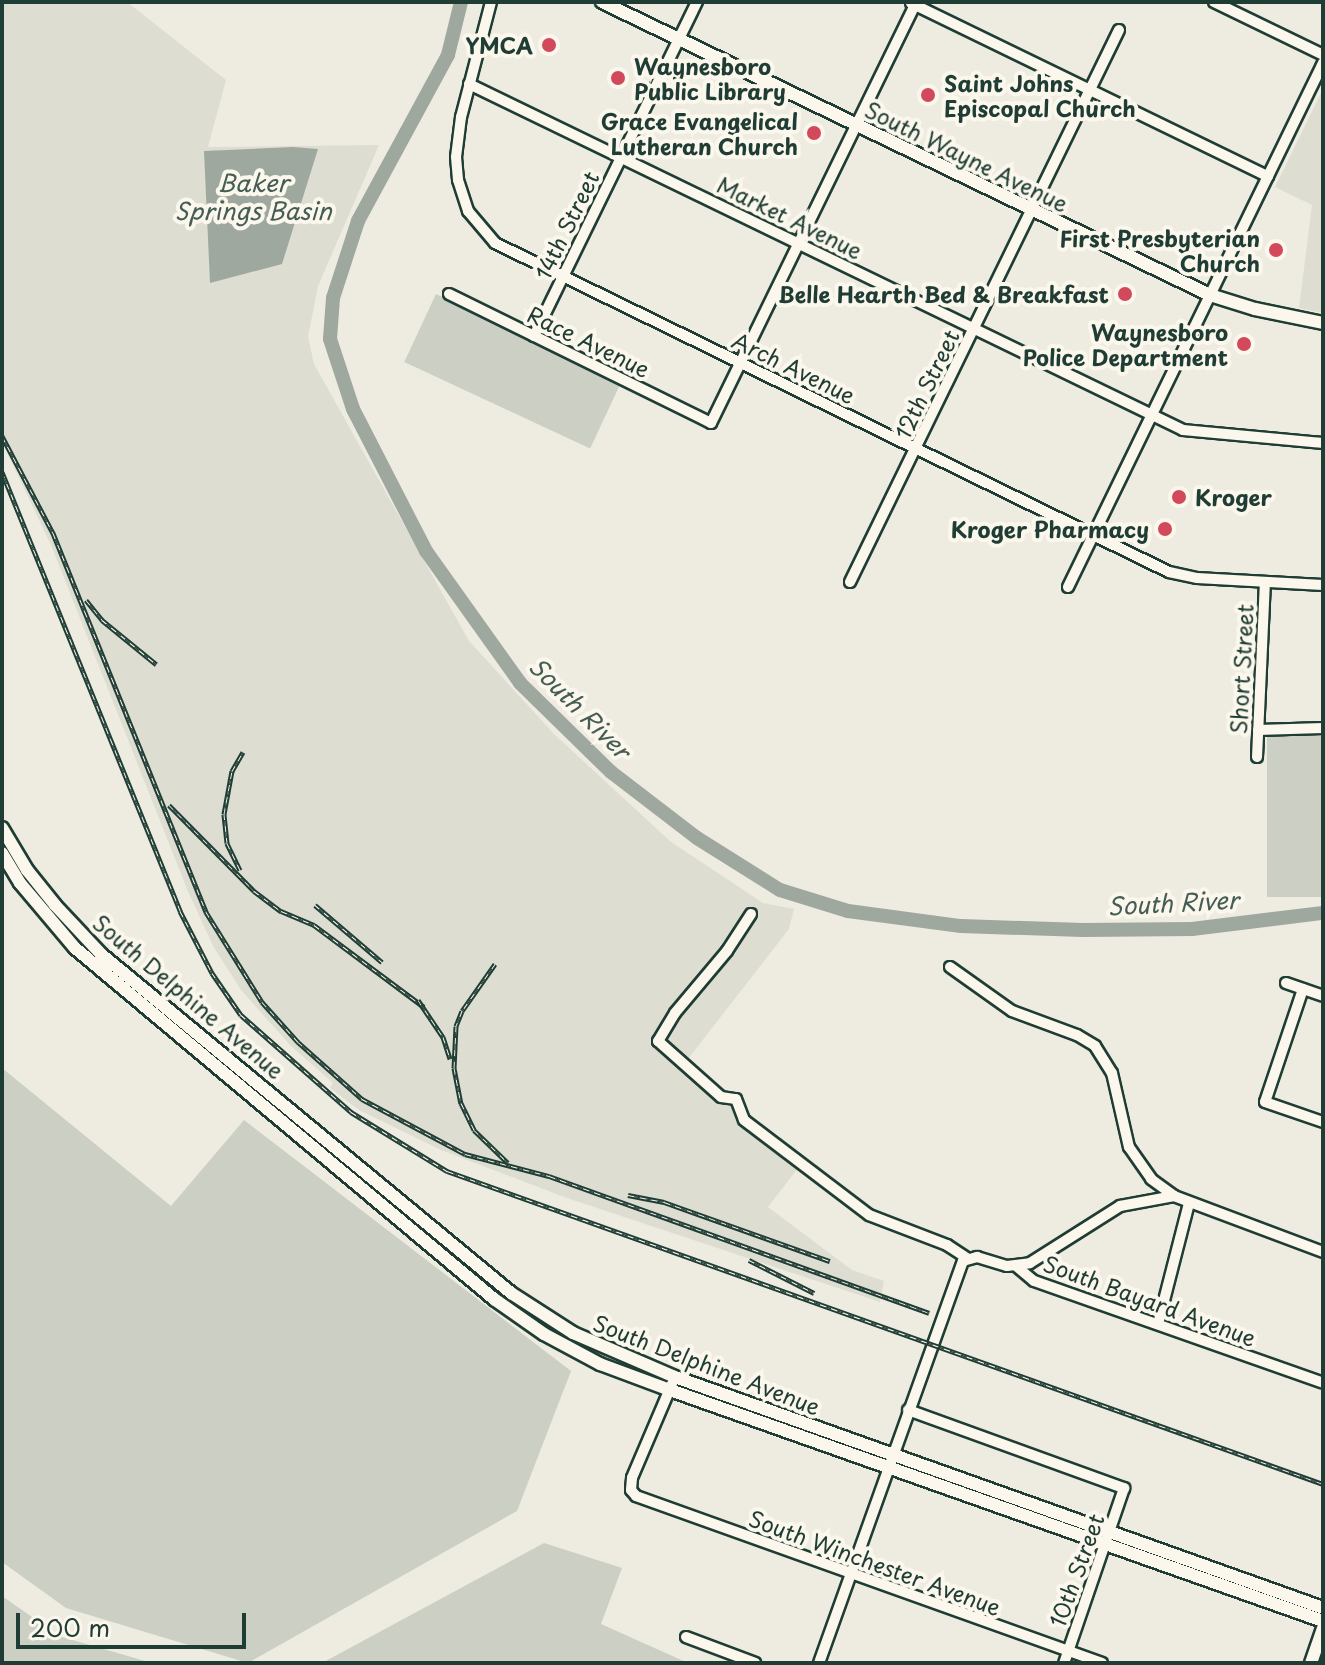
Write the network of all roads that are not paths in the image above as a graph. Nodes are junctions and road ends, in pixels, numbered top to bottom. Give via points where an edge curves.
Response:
1 (491, 2) edge
2 (602, 2) edge
3 (697, 2) edge
4 (1214, 2) edge
5 (913, 3) edge
6 (1119, 30) dead end
7 (679, 39) junction
8 (1323, 55) edge
9 (1323, 63) edge
10 (469, 84) junction
11 (1092, 90) junction
12 (856, 124) junction
13 (622, 157) junction
14 (1268, 176) junction
15 (1033, 210) junction
16 (799, 243) junction
17 (563, 277) junction
18 (449, 294) dead end
19 (1210, 295) junction
20 (1323, 323) edge
21 (975, 329) junction
22 (534, 336) junction
23 (740, 363) junction
24 (1151, 415) junction
25 (1323, 443) edge
26 (917, 449) junction
27 (1093, 535) junction
28 (850, 582) dead end
29 (1265, 582) junction
30 (1323, 585) edge
31 (1068, 587) dead end
32 (1323, 728) edge
33 (1258, 730) junction
34 (1257, 757) dead end
35 (2, 828) edge
36 (2, 853) edge
37 (751, 914) dead end
38 (950, 967) dead end
39 (1286, 983) dead end
40 (1303, 989) junction
41 (1323, 996) edge
42 (1323, 1122) edge
43 (1174, 1196) junction
44 (1189, 1203) junction
45 (1323, 1252) edge
46 (967, 1258) junction
47 (1016, 1266) junction
48 (1158, 1324) junction
49 (672, 1383) junction
50 (1323, 1383) edge
51 (908, 1410) junction
52 (890, 1460) junction
53 (1111, 1532) junction
54 (1106, 1545) junction
55 (850, 1575) junction
56 (1323, 1608) edge
57 (1323, 1621) edge
58 (1323, 1628) edge
59 (686, 1637) dead end
60 (1068, 1651) junction
61 (755, 1663) edge
62 (819, 1663) edge
63 (1064, 1663) edge
64 (1102, 1663) edge
65 (1311, 1663) edge

1 - 10 street, Arch Avenue
2 - 7 main road, South Wayne Avenue
3 - 7 street, 14th Street
4 - 8 street
5 - 11 street
5 - 12 street
6 - 11 street, 12th Street
7 - 12 main road, South Wayne Avenue
7 - 13 street, 14th Street
9 - 14 street
10 - 13 street, Market Avenue
10 - 17 street, Arch Avenue via 456,152 468,211 495,243
11 - 14 street
11 - 15 street, 12th Street
12 - 15 main road, South Wayne Avenue
12 - 16 street
13 - 16 street, Market Avenue
13 - 17 street, 14th Street
14 - 19 street
15 - 19 main road, South Wayne Avenue
15 - 21 street, 12th Street
16 - 21 street, Market Avenue
16 - 23 street
17 - 22 street, 14th Street
17 - 23 street, Arch Avenue
18 - 22 street, Race Avenue
19 - 20 main road, South Wayne Avenue
19 - 24 street
21 - 24 street, Market Avenue
21 - 26 street, 12th Street
22 - 23 street, Race Avenue via 711,423
23 - 26 street, Arch Avenue
24 - 25 street, Market Avenue via 1201,435
24 - 27 street
26 - 27 street, Arch Avenue
26 - 28 street, 12th Street
27 - 29 street, Arch Avenue via 1184,576
27 - 31 street
29 - 30 street, Arch Avenue
29 - 33 street, Short Street
32 - 33 street
33 - 34 street, Short Street
35 - 49 main road, South Delphine Avenue via 55,905 102,955 511,1293 573,1333
36 - 49 main road, South Delphine Avenue via 20,883 75,948 494,1299 572,1350
37 - 46 street, South Bayard Avenue via 658,1041 721,1097 736,1099 744,1120 869,1215
38 - 43 street via 1012,1011 1095,1046 1112,1073 1129,1147 1151,1179
39 - 40 street
40 - 41 street
40 - 42 street via 1265,1102
43 - 44 street
43 - 47 street via 1120,1206 1056,1250
44 - 45 street
44 - 48 street
46 - 47 street, South Bayard Avenue
46 - 51 street via 955,1276
47 - 48 street, South Bayard Avenue via 1034,1281
48 - 50 street, South Bayard Avenue
49 - 52 main road, South Delphine Avenue
49 - 55 street, South Winchester Avenue via 632,1478 636,1496
51 - 52 street
51 - 53 street, 10th Street via 1125,1490
52 - 53 main road, South Delphine Avenue
52 - 54 main road, South Delphine Avenue
52 - 55 street
53 - 54 street, 10th Street
53 - 56 main road, South Delphine Avenue
54 - 57 main road, South Delphine Avenue
54 - 60 street, 10th Street
55 - 60 street, South Winchester Avenue
55 - 62 street
58 - 65 main road
59 - 61 street
60 - 63 street, 10th Street
60 - 64 street, South Winchester Avenue

